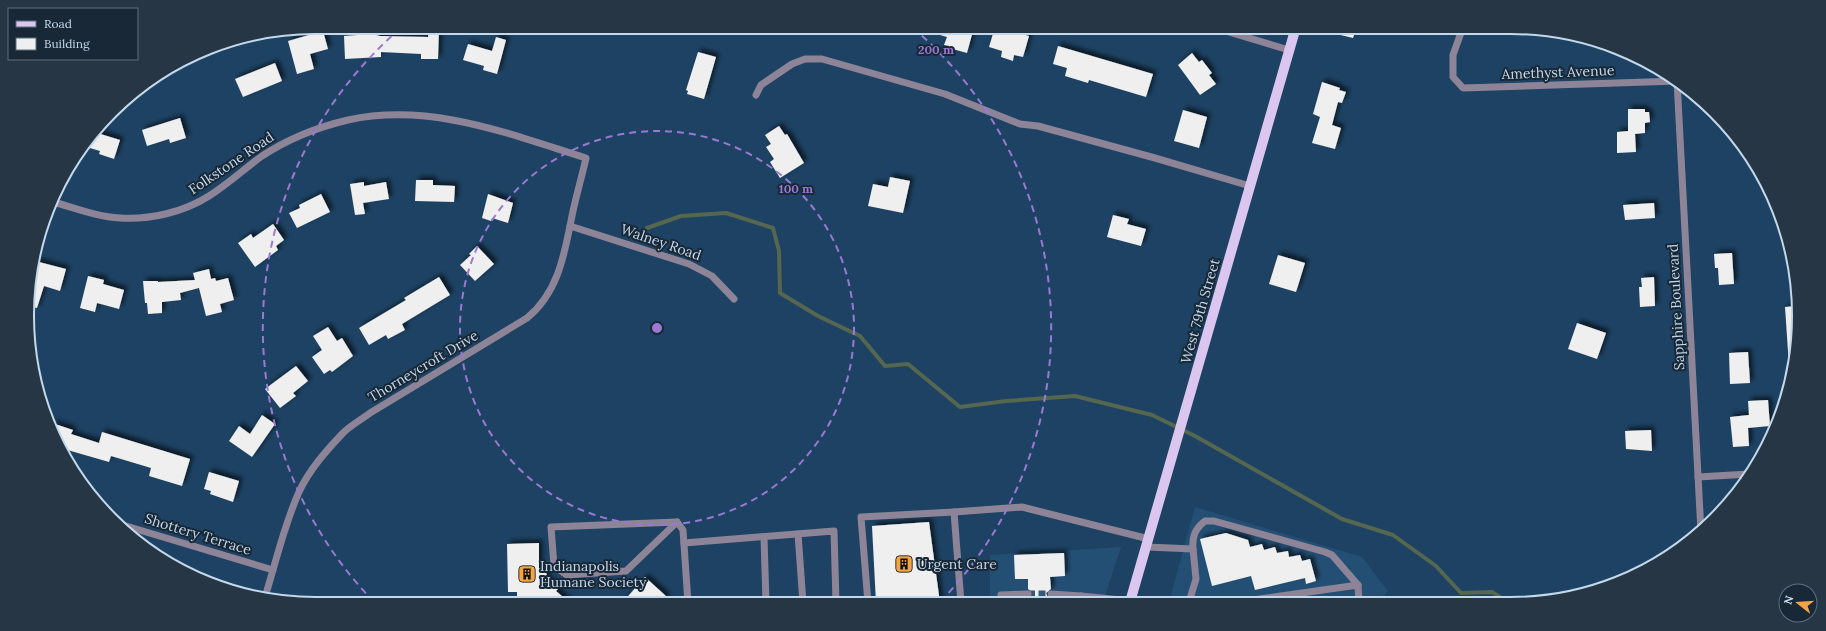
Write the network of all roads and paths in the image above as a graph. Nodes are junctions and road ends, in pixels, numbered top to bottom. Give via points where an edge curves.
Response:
1 (1235, 34) edge
2 (1294, 34) edge
3 (1460, 34) edge
4 (1289, 50) junction
5 (1667, 81) edge
6 (1677, 89) edge
7 (756, 96) dead end
8 (586, 158) joint
9 (1250, 186) junction
10 (57, 203) edge
11 (570, 226) junction
12 (734, 299) dead end
13 (1743, 474) edge
14 (1698, 477) junction
15 (954, 512) junction
16 (677, 522) junction
17 (1701, 523) edge
18 (130, 527) edge
19 (798, 534) junction
20 (764, 537) junction
21 (684, 543) junction
22 (1148, 543) junction
23 (1193, 549) junction
24 (273, 570) junction
25 (1358, 585) junction
26 (266, 593) edge
27 (1020, 594) joint
28 (1028, 594) tunnel mouth
29 (1051, 594) tunnel mouth
30 (1060, 594) joint
31 (688, 597) edge
32 (766, 597) edge
33 (803, 597) edge
34 (836, 597) edge
35 (868, 597) edge
36 (960, 597) edge
37 (1002, 597) edge
38 (1073, 597) edge
39 (1132, 597) edge
40 (1191, 597) edge
41 (1273, 597) edge
42 (1359, 597) edge

1 - 4 street
2 - 4 main road, West 79th Street
3 - 5 street, Amethyst Avenue via 1453,55 1453,77 1463,88
4 - 9 main road, West 79th Street
6 - 14 street, Sapphire Boulevard
7 - 9 street via 761,85 792,64 805,59 822,59 945,94 1020,124 1038,126
8 - 10 street, Folkstone Road via 458,120 425,115 386,115 348,120 302,135 262,156 209,196 171,213 142,218 120,218 96,215
8 - 11 street, Thorneycroft Drive
9 - 22 main road, West 79th Street
11 - 12 street, Walney Road via 689,264 712,276
11 - 24 street, Thorneycroft Drive via 555,285 532,314 356,423 325,453 299,492
13 - 14 street
14 - 17 street, Sapphire Boulevard
15 - 22 street via 1022,507
15 - 35 street via 861,517
15 - 36 street
16 - 16 street via 551,527 554,566 567,575 626,572
16 - 21 street via 683,530
18 - 24 street, Shottery Terrace
19 - 20 street
19 - 33 street
19 - 34 street via 834,531
20 - 21 street
20 - 32 street
21 - 31 street
22 - 23 street
22 - 39 main road, West 79th Street
23 - 25 street via 1192,536 1198,527 1205,521 1214,521 1332,555
23 - 40 street via 1196,579
24 - 26 street, Thorneycroft Drive
25 - 41 street
25 - 42 street
27 - 28 street
27 - 37 street
29 - 30 street
30 - 38 street

